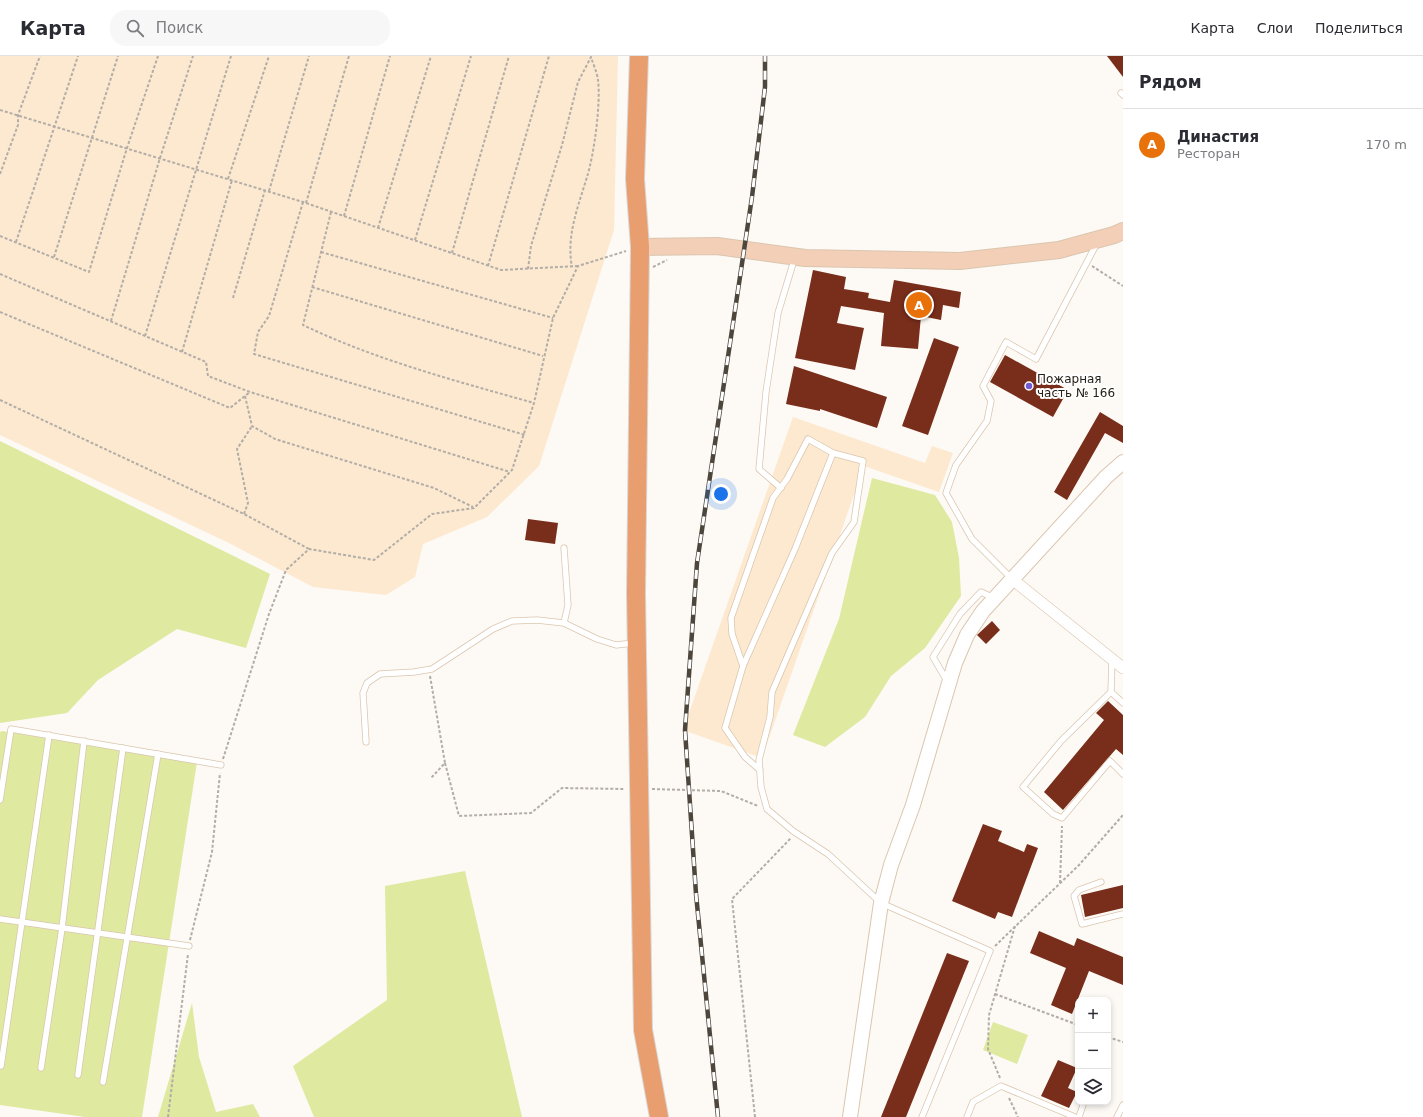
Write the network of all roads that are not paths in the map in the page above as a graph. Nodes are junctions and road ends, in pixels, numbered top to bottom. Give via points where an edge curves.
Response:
1 (639, 56) edge
2 (1123, 231) edge
3 (1099, 240) junction
4 (640, 247) junction
5 (795, 257) junction
6 (833, 453) junction
7 (1123, 462) edge
8 (780, 488) junction
9 (564, 548) dead end
10 (1012, 579) junction
11 (995, 598) junction
12 (564, 623) junction
13 (637, 643) junction
14 (1112, 659) junction
15 (743, 666) junction
16 (1123, 668) edge
17 (949, 685) junction
18 (1111, 692) junction
19 (1123, 703) edge
20 (49, 735) junction
21 (84, 741) junction
22 (366, 742) dead end
23 (123, 748) junction
24 (158, 754) junction
25 (221, 765) road end
26 (760, 770) junction
27 (1123, 774) edge
28 (0, 800) edge
29 (1101, 882) dead end
30 (881, 903) junction
31 (1123, 914) edge
32 (0, 919) edge
33 (21, 922) junction
34 (62, 928) junction
35 (99, 933) junction
36 (127, 937) junction
37 (189, 946) road end
38 (1, 1066) edge
39 (41, 1068) dead end
40 (78, 1075) dead end
41 (103, 1082) dead end
42 (1083, 1105) edge
43 (1123, 1105) edge
44 (659, 1117) edge
45 (850, 1117) edge
46 (922, 1117) edge
47 (967, 1117) edge
48 (1074, 1117) edge
49 (1079, 1117) edge
50 (1117, 1117) edge

1 - 4 main road via 635,179
2 - 3 main road
3 - 5 main road via 1059,250 960,261
3 - 10 lane via 1036,359 1006,342 983,386 992,401 987,421 956,465 946,493 972,539
4 - 5 main road via 717,246
4 - 13 main road
5 - 8 lane via 778,313 766,392 760,469
6 - 8 lane via 808,439
6 - 15 lane via 795,549
6 - 26 lane via 863,461 854,522 832,553 772,692 770,717 759,760
7 - 10 street via 1106,477
8 - 15 lane via 773,498 731,618 732,634
9 - 12 lane via 568,605
10 - 11 street
10 - 14 street
11 - 17 street via 967,635
11 - 17 lane via 981,592 960,614 933,657
12 - 13 lane via 597,640 616,645
12 - 22 lane via 512,621 493,629 429,669 380,674 367,683 362,693
13 - 44 main road via 642,1030
14 - 16 street
14 - 18 lane
15 - 26 lane via 725,728 744,756
17 - 30 street
18 - 19 lane
18 - 27 lane via 1061,740 1024,787 1053,814 1062,818 1110,761
20 - 21 lane
20 - 28 lane via 11,729
20 - 33 lane
21 - 23 lane
21 - 34 lane
23 - 24 lane
23 - 35 lane
24 - 25 lane
24 - 36 lane
26 - 30 lane via 767,810 828,854
29 - 31 lane via 1079,890 1074,896 1082,924
30 - 45 street
30 - 46 lane via 990,950
32 - 33 lane
33 - 34 lane
33 - 38 lane
34 - 35 lane
34 - 39 lane
35 - 36 lane
35 - 40 lane
36 - 37 lane
36 - 41 lane
42 - 49 lane
43 - 50 lane
47 - 48 lane via 973,1102 1003,1086

